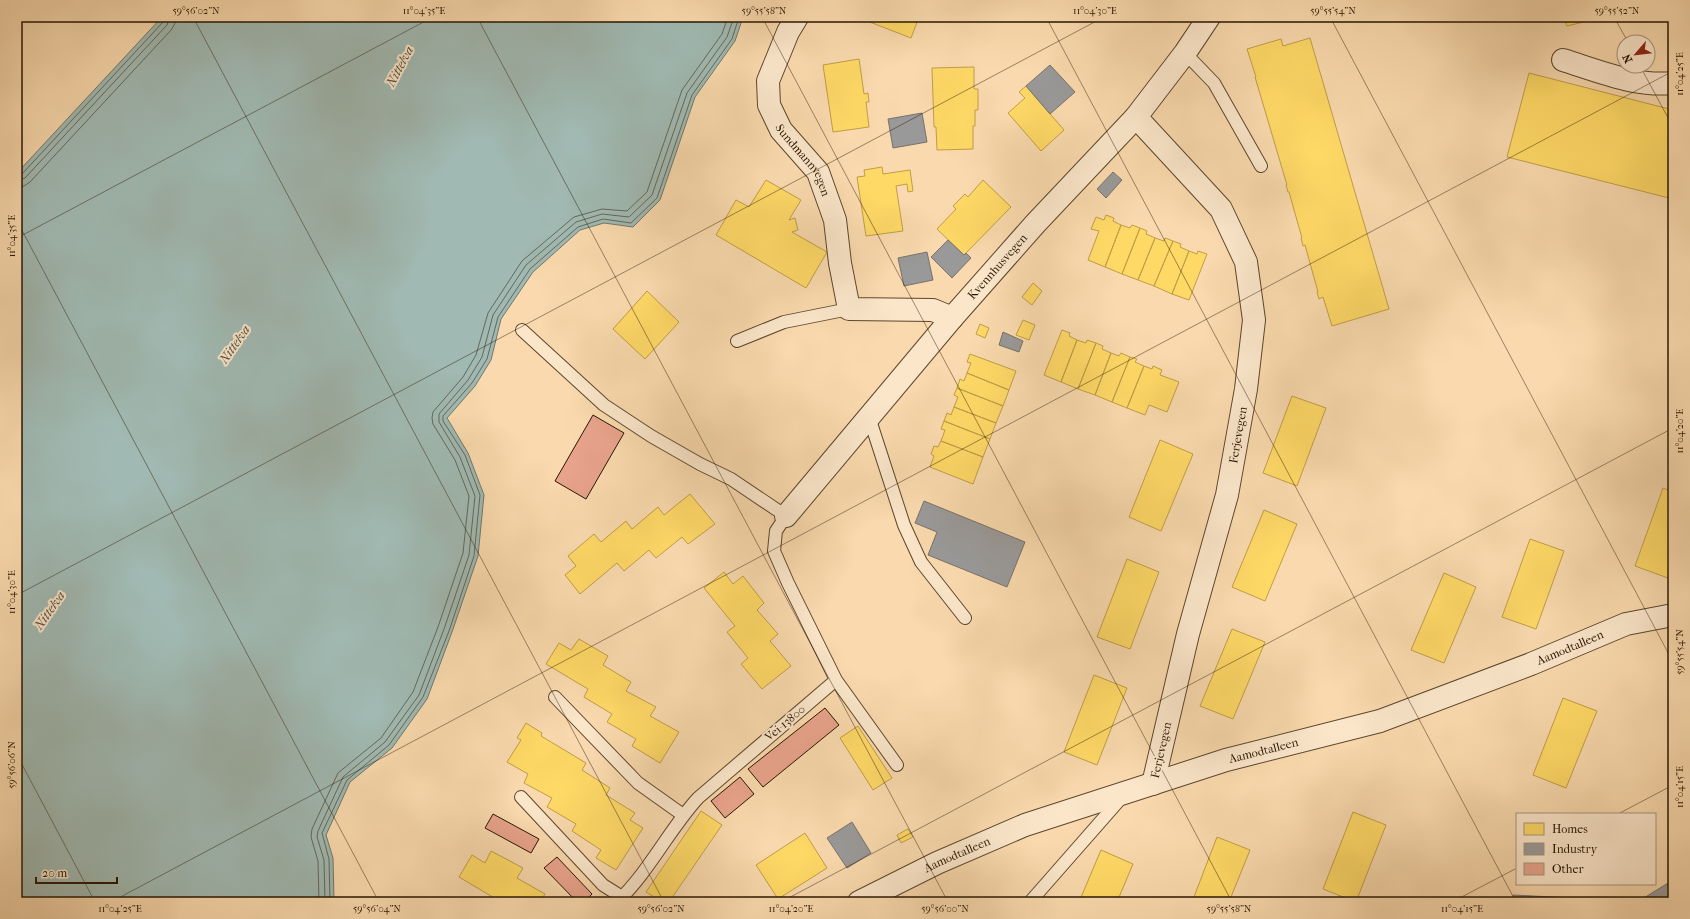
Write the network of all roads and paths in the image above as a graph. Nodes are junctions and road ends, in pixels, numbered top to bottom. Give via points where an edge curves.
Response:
1 (797, 17) edge
2 (1209, 17) edge
3 (1184, 53) junction
4 (1563, 60) dead end
5 (1673, 82) edge
6 (1136, 117) junction
7 (1261, 166) dead end
8 (849, 309) junction
9 (952, 318) junction
10 (522, 330) dead end
11 (737, 341) dead end
12 (869, 417) junction
13 (786, 516) junction
14 (1673, 615) edge
15 (965, 618) dead end
16 (836, 680) junction
17 (555, 697) dead end
18 (897, 765) dead end
19 (1153, 784) junction
20 (1127, 792) junction
21 (521, 797) dead end
22 (682, 815) junction
23 (619, 900) edge
24 (858, 902) edge
25 (1030, 902) edge

1 - 8 street, Sundmannvegen via 788,32 768,81 769,105 781,130 818,172 835,220
2 - 3 street, Kvennhusvegen
3 - 6 street, Kvennhusvegen
3 - 7 lane via 1214,83
4 - 5 street via 1628,79 1660,84
6 - 9 street, Kvennhusvegen via 1035,224
6 - 19 street, Ferjevegen via 1221,209 1246,262 1254,320 1246,389 1227,495 1188,634
8 - 9 street via 933,310
8 - 11 lane via 784,322
9 - 12 street, Kvennhusvegen
10 - 13 lane via 604,405 657,439 731,479
12 - 13 street, Kvennhusvegen
12 - 15 lane via 904,525 921,562
13 - 16 lane via 776,530 774,551
14 - 19 street, Aamodtalleen via 1626,624 1531,664 1380,721 1226,760
16 - 18 lane
16 - 22 lane, Vei-13800 via 718,780
17 - 22 lane via 638,784
19 - 20 street, Aamodtalleen
20 - 24 street, Aamodtalleen via 1025,826 937,863
20 - 25 lane
21 - 23 lane
22 - 23 lane, Vei-13800 via 632,888

